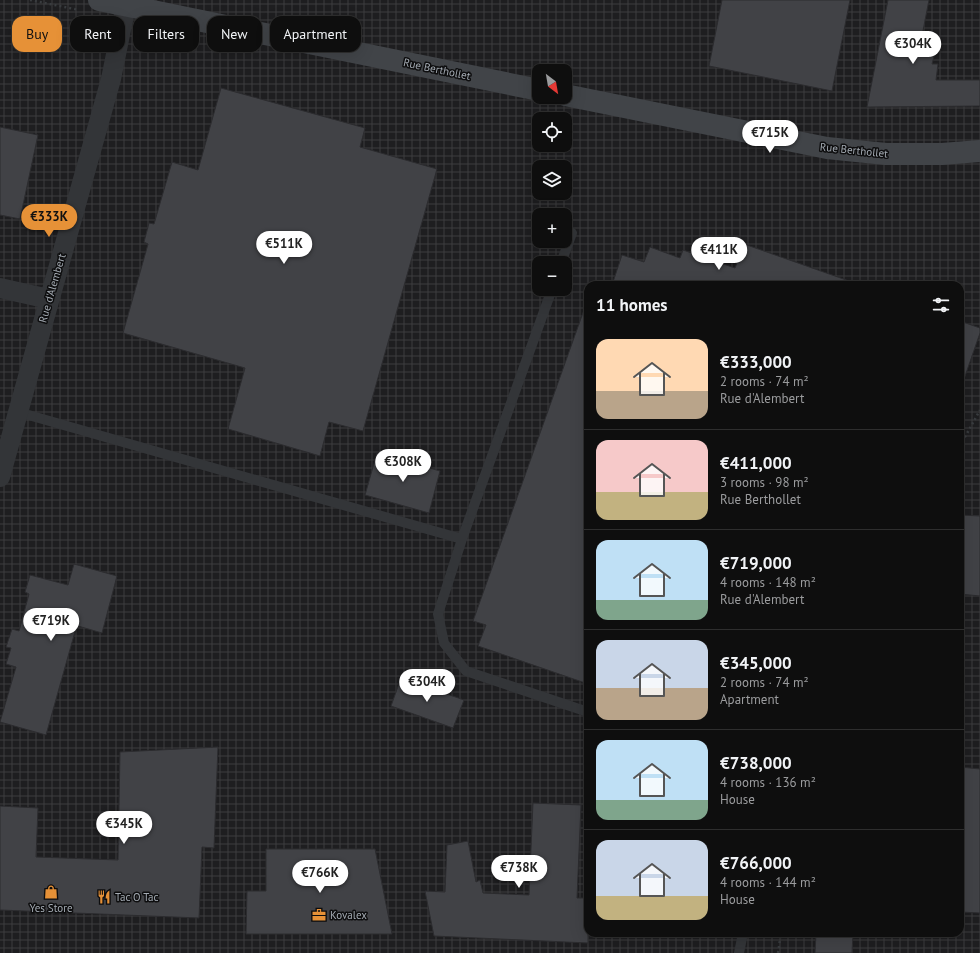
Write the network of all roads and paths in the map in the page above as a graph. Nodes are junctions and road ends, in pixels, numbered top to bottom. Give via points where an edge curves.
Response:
1 (99, 0) edge
2 (126, 5) junction
3 (532, 89) edge
4 (572, 96) edge
5 (980, 152) edge
6 (0, 288) edge
7 (549, 296) edge
8 (49, 299) junction
9 (980, 410) edge
10 (18, 412) junction
11 (964, 439) edge
12 (0, 477) edge
13 (462, 539) junction
14 (584, 711) edge
15 (742, 937) edge
16 (780, 937) edge
17 (739, 953) edge
18 (778, 953) edge

1 - 2 street, Rue Berthollet
2 - 3 street, Rue Berthollet
2 - 8 street, Rue d'Alembert via 111,79
4 - 5 street, Rue Berthollet via 827,148 886,154
6 - 8 street
7 - 13 lane
8 - 10 street, Rue d'Alembert
9 - 11 path
10 - 12 street, Rue d'Alembert
10 - 13 lane
13 - 14 lane via 438,614 444,643 466,671
15 - 17 lane
16 - 18 path

